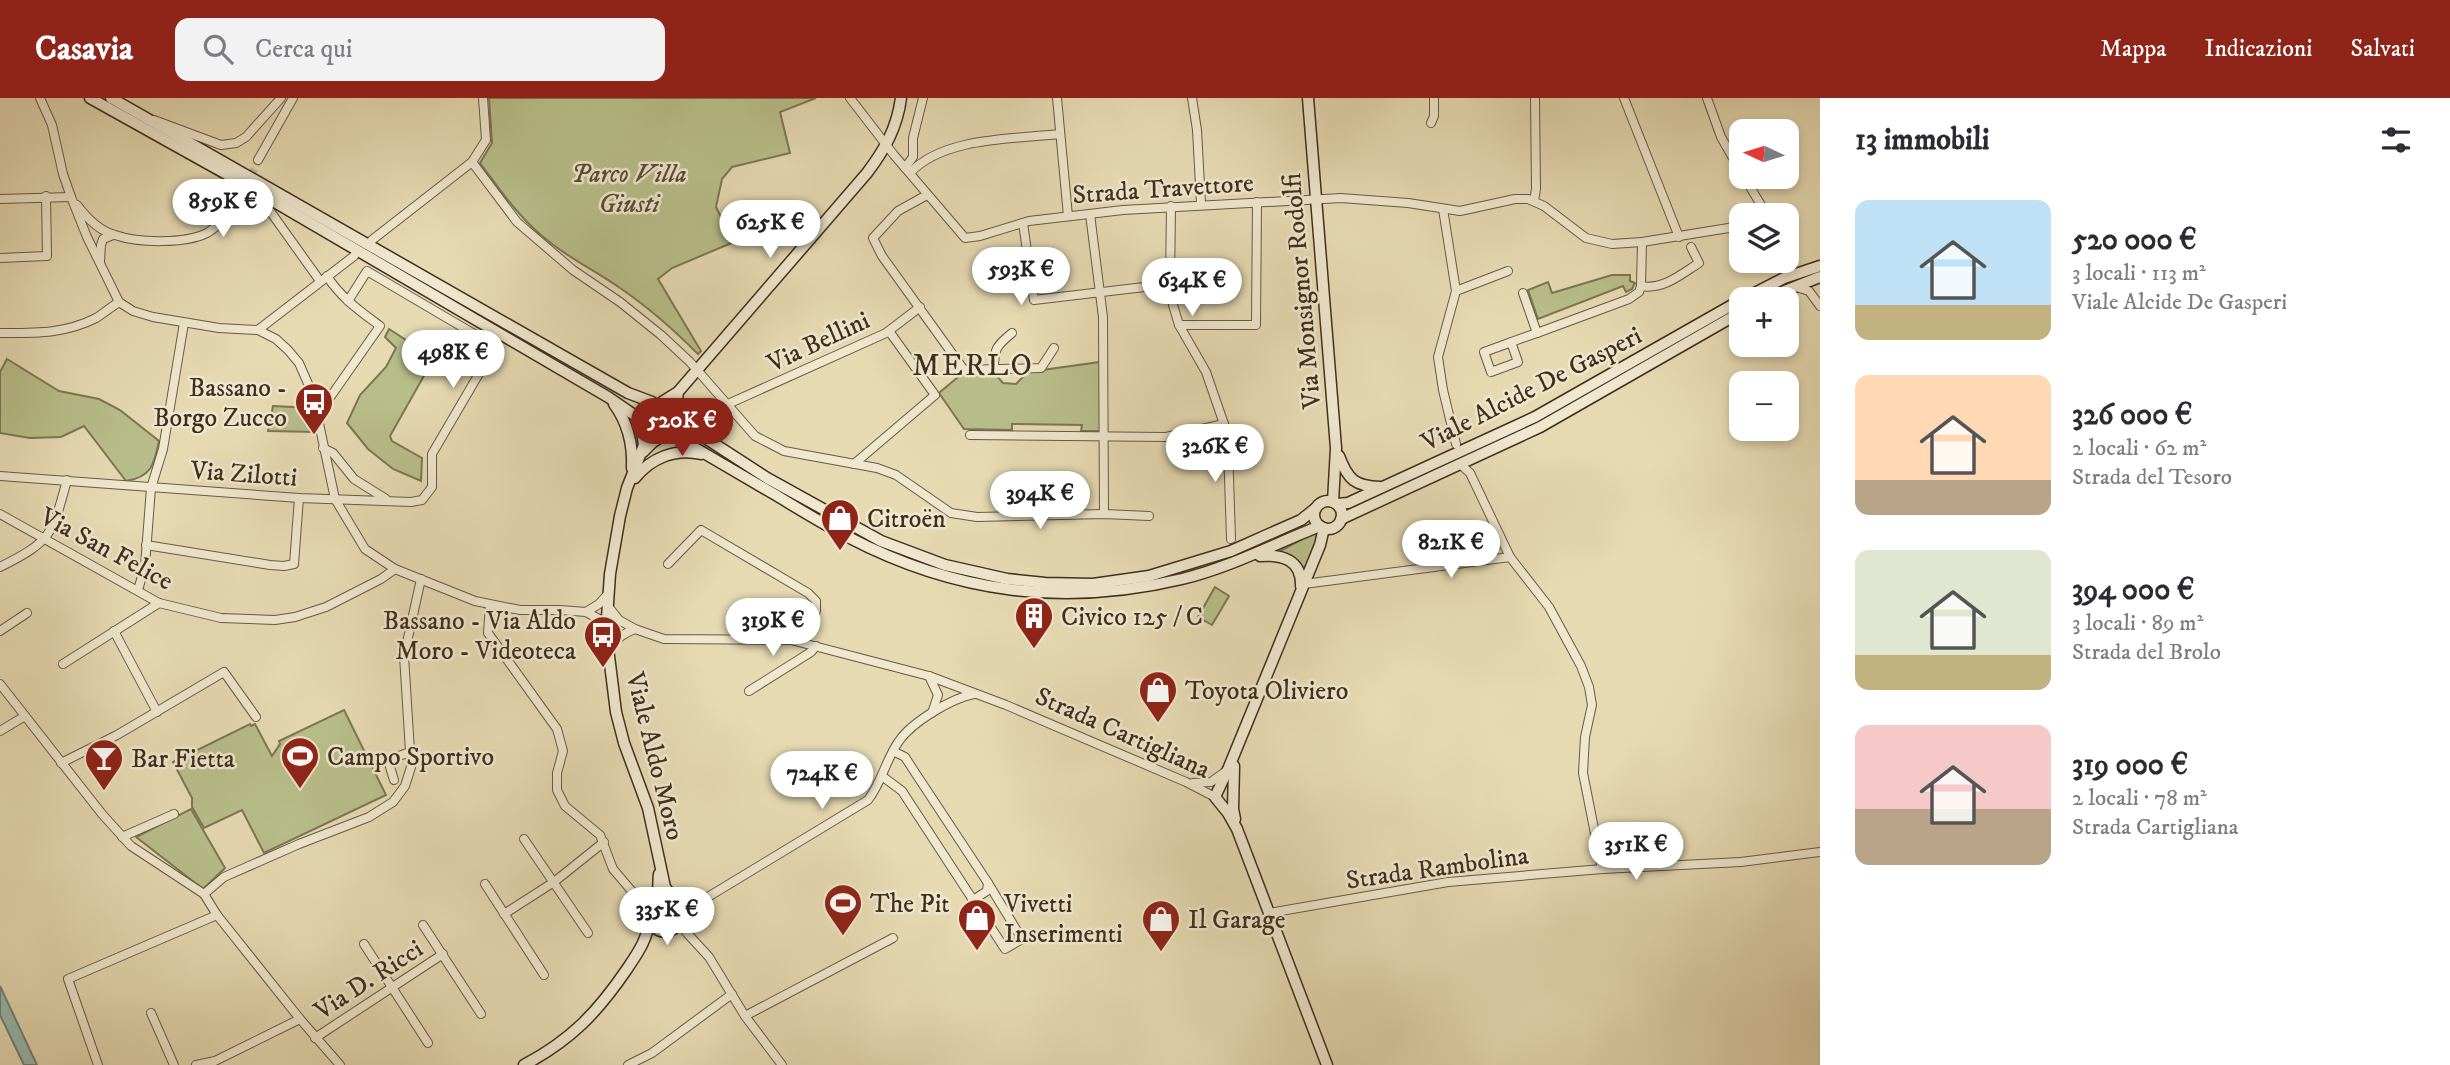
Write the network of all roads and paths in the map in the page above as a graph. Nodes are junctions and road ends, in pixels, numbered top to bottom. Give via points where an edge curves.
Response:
1 (40, 98) edge
2 (90, 98) edge
3 (111, 98) edge
4 (281, 98) edge
5 (293, 98) edge
6 (483, 98) edge
7 (850, 98) edge
8 (901, 98) edge
9 (923, 98) edge
10 (1056, 98) edge
11 (1192, 98) edge
12 (1308, 98) edge
13 (1434, 98) edge
14 (1535, 98) edge
15 (1624, 98) edge
16 (1707, 98) edge
17 (151, 119) junction
18 (1432, 122) dead end
19 (1060, 134) junction
20 (913, 145) junction
21 (887, 146) junction
22 (941, 150) junction
23 (1729, 151) edge
24 (258, 160) tunnel mouth
25 (472, 162) junction
26 (907, 170) junction
27 (928, 195) junction
28 (46, 196) junction
29 (71, 197) junction
30 (241, 198) tunnel mouth
31 (0, 199) edge
32 (1316, 201) junction
33 (1534, 201) junction
34 (1257, 202) junction
35 (1201, 204) junction
36 (1171, 206) junction
37 (1443, 209) junction
38 (270, 211) dead end
39 (1090, 214) junction
40 (1068, 216) junction
41 (1023, 223) junction
42 (1729, 228) edge
43 (113, 235) junction
44 (1679, 237) junction
45 (372, 240) dead end
46 (1642, 242) junction
47 (1691, 247) dead end
48 (354, 256) dead end
49 (0, 258) edge
50 (100, 264) junction
51 (1820, 266) edge
52 (1508, 271) dead end
53 (1792, 275) joint
54 (1820, 276) edge
55 (323, 279) junction
56 (1170, 285) junction
57 (1641, 286) junction
58 (1768, 287) edge
59 (1790, 287) edge
60 (1799, 289) edge
61 (1456, 291) junction
62 (1100, 293) junction
63 (1522, 293) dead end
64 (348, 301) junction
65 (118, 302) junction
66 (1820, 306) edge
67 (920, 307) junction
68 (1729, 307) edge
69 (1729, 319) edge
70 (184, 323) junction
71 (1180, 325) junction
72 (258, 330) junction
73 (889, 331) junction
74 (0, 332) edge
75 (1012, 333) dead end
76 (1537, 333) junction
77 (1511, 342) junction
78 (1054, 348) dead end
79 (696, 369) junction
80 (994, 369) junction
81 (678, 392) junction
82 (608, 397) junction
83 (657, 402) junction
84 (728, 404) junction
85 (317, 416) junction
86 (675, 416) junction
87 (1224, 424) junction
88 (642, 425) junction
89 (970, 435) dead end
90 (1103, 435) junction
91 (663, 436) junction
92 (1456, 444) dead end
93 (1336, 447) junction
94 (323, 448) junction
95 (641, 454) junction
96 (707, 455) junction
97 (854, 464) junction
98 (1460, 464) junction
99 (0, 476) edge
100 (66, 480) junction
101 (629, 483) junction
102 (1383, 487) junction
103 (151, 488) junction
104 (299, 498) junction
105 (335, 499) junction
106 (388, 500) junction
107 (1327, 504) junction
108 (0, 514) edge
109 (1104, 514) junction
110 (1149, 516) dead end
111 (1330, 525) junction
112 (46, 538) junction
113 (1231, 539) dead end
114 (146, 545) junction
115 (1252, 557) junction
116 (1510, 557) junction
117 (668, 564) dead end
118 (0, 567) edge
119 (395, 569) junction
120 (421, 579) junction
121 (1302, 588) junction
122 (138, 590) junction
123 (607, 600) junction
124 (159, 603) junction
125 (490, 605) junction
126 (586, 612) junction
127 (27, 613) dead end
128 (635, 629) junction
129 (0, 631) edge
130 (114, 631) junction
131 (606, 632) junction
132 (791, 640) junction
133 (816, 646) junction
134 (608, 658) junction
135 (63, 664) dead end
136 (929, 676) junction
137 (0, 684) edge
138 (951, 684) junction
139 (749, 691) dead end
140 (975, 693) junction
141 (942, 703) junction
142 (157, 712) junction
143 (25, 716) junction
144 (256, 718) dead end
145 (0, 731) edge
146 (410, 751) junction
147 (893, 751) junction
148 (1234, 755) junction
149 (61, 762) junction
150 (1229, 767) junction
151 (882, 776) junction
152 (394, 780) dead end
153 (1186, 782) junction
154 (1215, 797) junction
155 (174, 814) dead end
156 (1237, 829) junction
157 (122, 838) junction
158 (524, 839) dead end
159 (604, 842) junction
160 (1820, 852) edge
161 (659, 864) junction
162 (1602, 869) junction
163 (554, 882) junction
164 (988, 883) junction
165 (485, 884) dead end
166 (204, 894) junction
167 (635, 895) junction
168 (676, 900) junction
169 (973, 900) junction
170 (654, 901) junction
171 (698, 903) junction
172 (1269, 913) junction
173 (504, 914) junction
174 (217, 915) junction
175 (682, 917) junction
176 (649, 918) junction
177 (423, 925) dead end
178 (669, 931) junction
179 (588, 933) dead end
180 (691, 937) junction
181 (893, 938) dead end
182 (364, 944) dead end
183 (637, 953) junction
184 (443, 954) junction
185 (544, 975) dead end
186 (393, 989) junction
187 (732, 995) junction
188 (151, 1013) dead end
189 (481, 1014) dead end
190 (745, 1016) junction
191 (300, 1019) junction
192 (315, 1038) junction
193 (428, 1043) dead end
194 (98, 1065) edge
195 (174, 1065) edge
196 (196, 1065) edge
197 (340, 1065) edge
198 (524, 1065) edge
199 (628, 1065) edge
200 (782, 1065) edge
201 (1327, 1065) edge

1 - 29 street
2 - 82 main road, Viale Alcide De Gasperi
3 - 17 main road, Viale Alcide De Gasperi
4 - 17 street via 236,143 221,145
5 - 24 street
6 - 25 street via 486,140
7 - 21 street, Strada Travettore
8 - 21 main road
9 - 20 street
10 - 19 street
11 - 35 street
12 - 32 main road, Via Monsignor Rodolfi
13 - 18 street
14 - 33 street
15 - 44 street
16 - 23 street
17 - 83 main road, Viale Alcide De Gasperi via 628,393
19 - 22 street
19 - 40 street
20 - 22 street via 922,151
20 - 26 street via 914,158
21 - 26 street, Strada Travettore
21 - 79 main road
22 - 26 street
25 - 45 street
25 - 79 street via 517,222 651,327
26 - 27 street, Strada Travettore
27 - 41 street, Strada Travettore via 965,238
27 - 67 street via 898,211 873,238
28 - 29 street
28 - 31 street
28 - 49 street via 47,256
29 - 43 street via 87,218
29 - 50 street
30 - 43 street via 226,219 205,234 177,241
32 - 34 street, Strada Travettore
32 - 37 street, Strada Travettore via 1385,200
32 - 93 main road, Via Monsignor Rodolfi
33 - 37 street, Strada Travettore via 1515,199 1460,211
33 - 46 street via 1592,240
34 - 35 street, Strada Travettore
34 - 71 street via 1256,326
35 - 36 street, Strada Travettore
36 - 39 street, Strada Travettore
36 - 56 street
37 - 61 street
38 - 55 street
39 - 40 street, Strada Travettore
39 - 62 street
40 - 41 street, Strada Travettore
41 - 62 street via 1034,300
42 - 44 street
43 - 50 street via 103,239
44 - 46 street
46 - 57 street
47 - 57 street via 1699,263 1664,285
48 - 55 street
50 - 65 street
51 - 53 main road, Viale Alcide De Gasperi
52 - 61 street
53 - 58 main road, Viale Alcide De Gasperi
54 - 59 main road
55 - 64 street
55 - 72 street
56 - 62 street
56 - 71 street
57 - 76 street via 1629,299
60 - 66 street via 1809,291
61 - 92 street via 1438,357
62 - 90 street
63 - 76 street
64 - 85 street via 380,326
64 - 106 street, Via Zilotti via 367,271 494,348 432,454 430,493 411,502
65 - 70 street via 133,311
65 - 74 street via 76,327 48,333
67 - 73 street, Via Bellini
67 - 80 street via 964,370
68 - 102 main road, Viale Alcide De Gasperi via 1535,417
69 - 98 main road, Viale Alcide De Gasperi via 1540,427
70 - 72 street
70 - 103 street via 163,449
71 - 87 street via 1206,372
72 - 85 street via 276,339 299,363
73 - 84 street, Via Bellini
73 - 97 street via 935,395
75 - 80 street via 998,345
76 - 77 street
77 - 77 street via 1518,362 1491,372 1483,352
78 - 80 street via 1041,368
79 - 81 main road
79 - 84 street
81 - 83 main road
81 - 86 main road
82 - 88 main road, Viale Alcide De Gasperi
82 - 101 main road via 629,433 633,455
83 - 86 main road, Viale Alcide De Gasperi via 667,404
83 - 88 main road via 643,410
84 - 97 street via 755,436 770,444 796,454
85 - 94 street
86 - 91 main road via 673,429
86 - 107 main road, Viale Alcide De Gasperi via 767,478 881,541 946,565 1007,579 1093,584 1149,576 1231,551
87 - 90 street via 1166,437
87 - 113 street
88 - 91 main road, Viale Alcide De Gasperi via 650,436
88 - 95 main road, Viale Aldo Moro via 645,445
89 - 90 street
90 - 109 street
91 - 95 main road, Viale Aldo Moro
91 - 96 main road, Viale Alcide De Gasperi via 678,438
93 - 102 main road via 1356,483
93 - 107 main road, Via Monsignor Rodolfi via 1335,481
94 - 105 street
94 - 106 street via 333,453 354,480
95 - 101 main road, Viale Aldo Moro
96 - 101 main road via 688,452 658,458
96 - 115 main road, Viale Alcide De Gasperi via 877,551 993,588 1044,594 1148,587
97 - 109 street via 897,475 951,513
98 - 111 main road, Viale Alcide De Gasperi
98 - 116 street via 1470,473
99 - 100 street, Via Zilotti
100 - 103 street, Via Zilotti
100 - 112 street
101 - 123 main road, Viale Aldo Moro
102 - 107 main road, Viale Alcide De Gasperi via 1348,503
103 - 104 street, Via Zilotti
103 - 114 street, Via Zilotti
104 - 105 street, Via Zilotti
104 - 114 street via 294,564 270,565
105 - 106 street, Via Zilotti
105 - 119 street via 365,549
107 - 111 main road via 1341,511
107 - 111 main road via 1314,516
108 - 112 street, Via San Felice
109 - 110 street
111 - 115 main road, Viale Alcide De Gasperi
111 - 121 main road
112 - 118 street
112 - 122 street, Via San Felice
114 - 122 street, Via Zilotti
115 - 121 main road via 1288,558 1300,572
116 - 121 street
116 - 162 street via 1549,607 1589,687 1592,705 1583,773
117 - 132 street via 701,530 808,593 816,601 816,611
119 - 120 street
119 - 124 street, Via San Felice via 326,607 285,618 220,618
120 - 125 street
120 - 146 street via 404,656
121 - 148 main road
122 - 124 street, Via San Felice
123 - 126 street
123 - 128 street, Strada Cartigliana via 619,620
123 - 131 main road, Viale Aldo Moro
124 - 130 street
125 - 126 street via 520,611
125 - 159 street via 488,632 562,740 557,790 565,806
126 - 131 street via 599,619
127 - 129 street
128 - 132 street, Strada Cartigliana via 664,639
128 - 134 street via 615,641
130 - 135 street
130 - 142 street
131 - 134 main road, Viale Aldo Moro
132 - 133 street, Strada Cartigliana
133 - 136 street, Strada Cartigliana
133 - 139 street
134 - 161 main road, Viale Aldo Moro via 616,712 648,808
136 - 138 street, Strada Cartigliana
136 - 141 street
137 - 143 street
138 - 140 street, Strada Cartigliana
138 - 141 street
140 - 141 street
140 - 153 street, Strada Cartigliana
141 - 147 street via 899,740
142 - 144 street via 224,672
142 - 149 street
143 - 145 street
143 - 149 street
146 - 152 street via 388,760
146 - 166 street via 405,786 393,802 369,817 224,877
147 - 151 street
147 - 164 street via 905,757
148 - 150 main road
148 - 156 main road
149 - 157 street
150 - 153 street via 1211,782
150 - 154 main road
151 - 169 street via 902,791
151 - 171 street via 868,800
153 - 154 street, Strada Cartigliana
154 - 156 main road, Strada Cartigliana
155 - 157 street
156 - 172 main road, Strada Cartigliana
157 - 166 street
158 - 163 street
159 - 163 street
159 - 167 street via 613,869
160 - 162 street, Strada Rambolina via 1741,862
161 - 168 main road, Viale Aldo Moro via 665,887
161 - 170 main road, Viale Aldo Moro
162 - 172 street, Strada Rambolina via 1422,886
163 - 173 street
163 - 179 street
164 - 169 street via 987,891
164 - 169 street via 1022,939 1005,949
165 - 173 street
166 - 174 street
167 - 170 street via 641,902
167 - 176 street
168 - 170 main road via 662,897
168 - 171 street
168 - 175 main road, Viale Aldo Moro
170 - 176 main road, Viale Aldo Moro
171 - 175 street
172 - 201 main road, Strada Cartigliana
173 - 185 street
174 - 191 street
174 - 194 street via 68,979
175 - 178 main road, Viale Aldo Moro
175 - 180 street
176 - 178 main road via 654,927
176 - 183 main road, Viale Aldo Moro
177 - 184 street
178 - 180 street
178 - 183 main road, Viale Aldo Moro
180 - 187 street
181 - 190 street
182 - 186 street
183 - 198 main road, Viale Aldo Moro via 590,1018 569,1038
184 - 186 street, Via D. Ricci
184 - 189 street
186 - 192 street, Via D. Ricci
186 - 193 street
187 - 190 street
187 - 199 street
188 - 195 street
190 - 200 street
191 - 192 street
191 - 196 street via 215,1061
192 - 197 street

